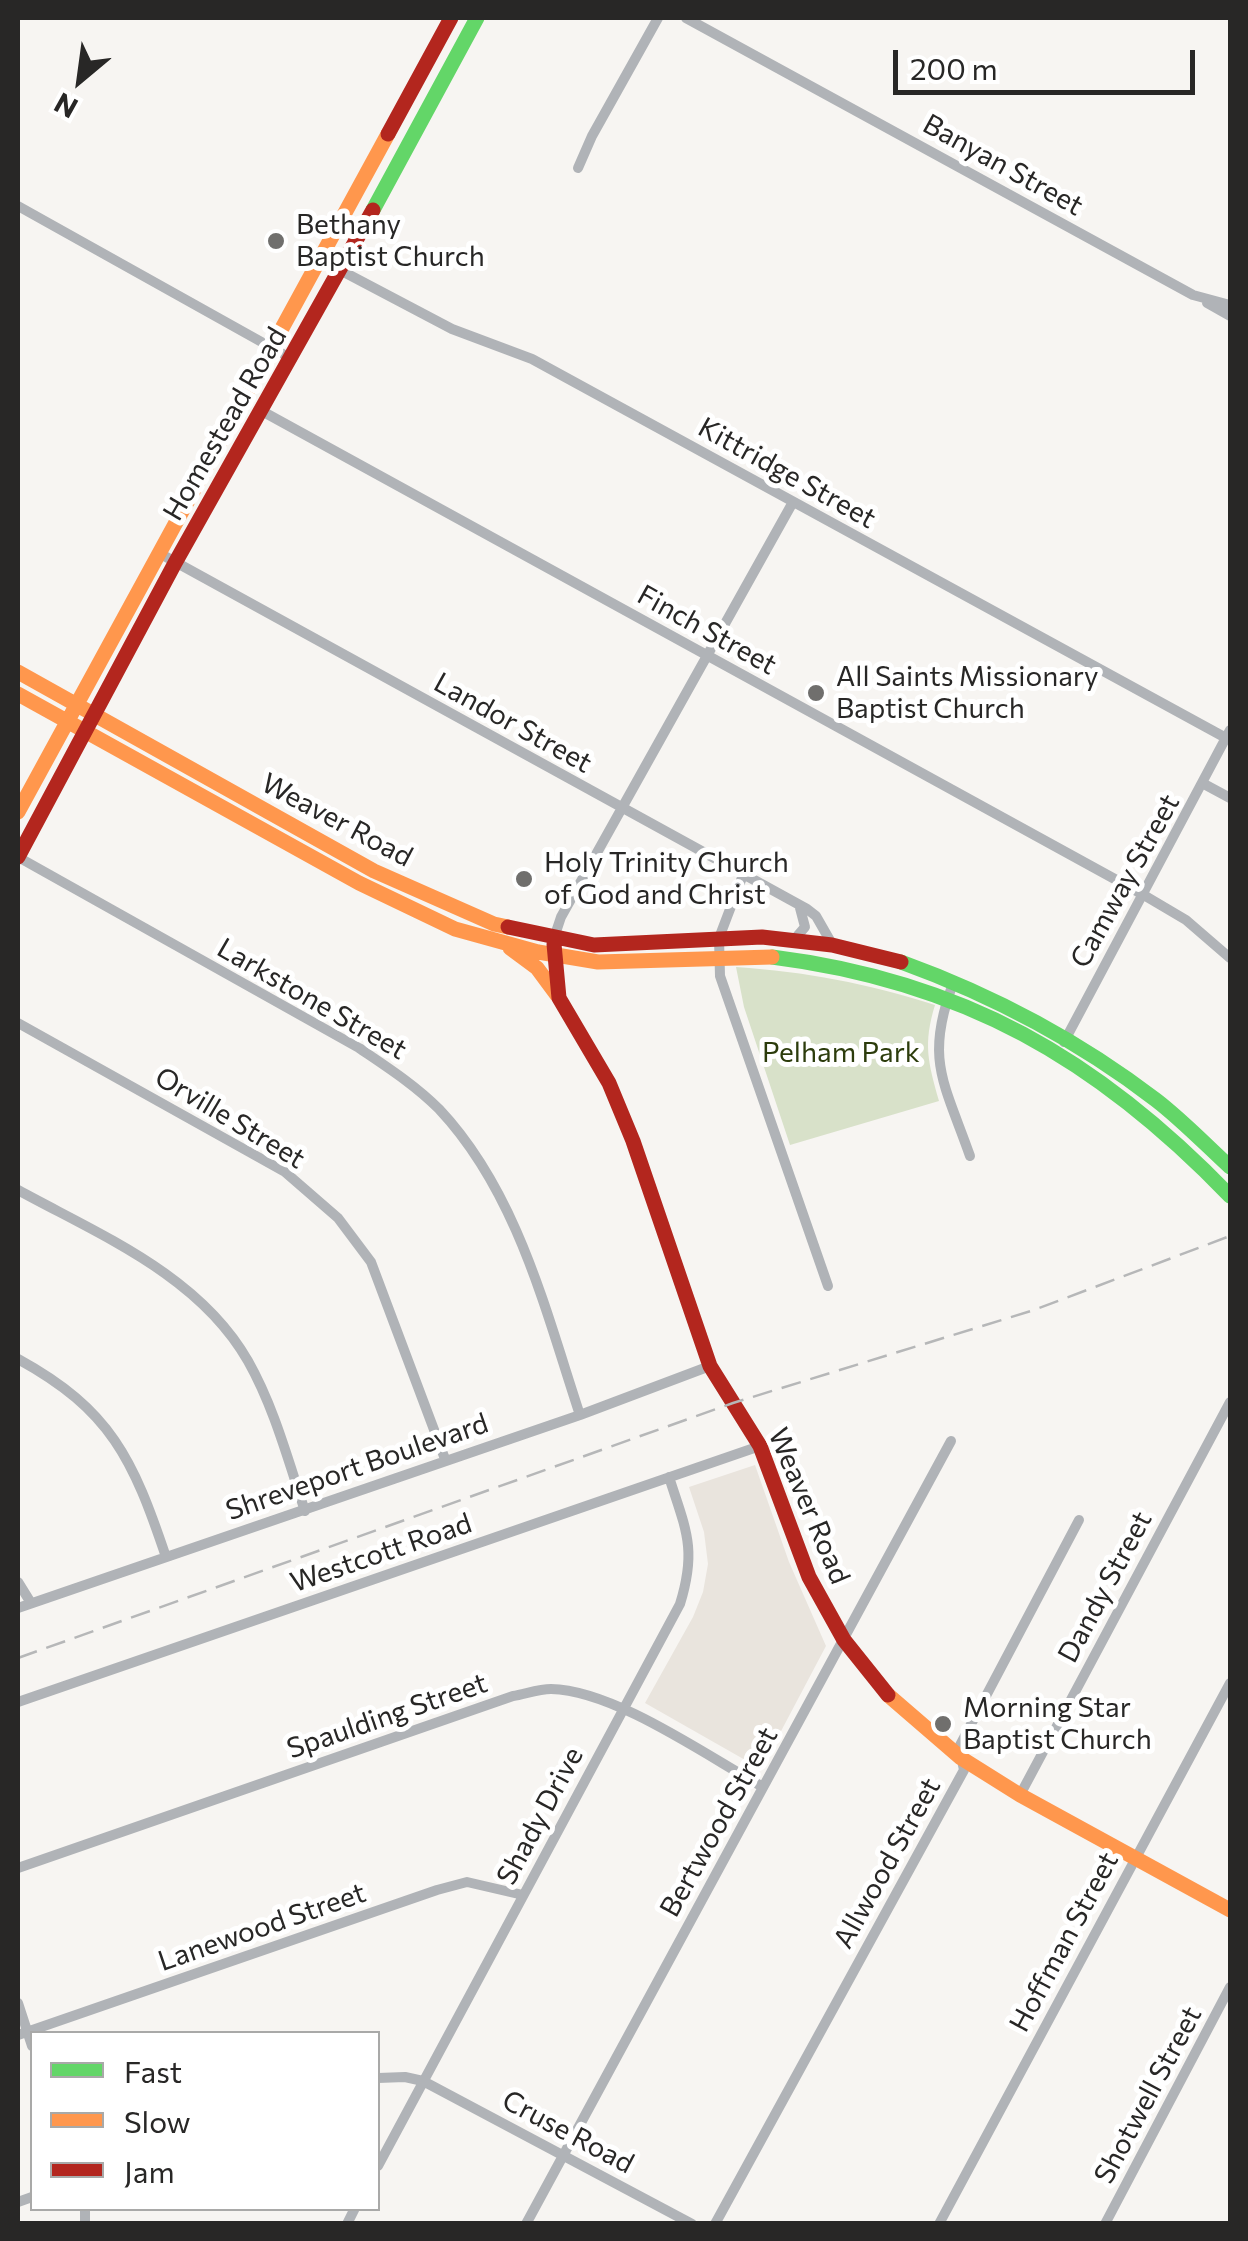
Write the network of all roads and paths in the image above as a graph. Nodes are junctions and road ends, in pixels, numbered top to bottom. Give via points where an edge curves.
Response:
1 (450, 18) edge
2 (477, 18) edge
3 (658, 18) edge
4 (686, 18) edge
5 (427, 62) junction
6 (447, 74) junction
7 (578, 168) dead end
8 (366, 177) junction
9 (386, 188) junction
10 (18, 206) edge
11 (321, 260) junction
12 (341, 270) junction
13 (1193, 295) junction
14 (1230, 305) edge
15 (1230, 316) edge
16 (272, 349) junction
17 (292, 359) junction
18 (260, 410) junction
19 (793, 502) junction
20 (158, 553) junction
21 (175, 562) junction
22 (708, 656) junction
23 (18, 672) edge
24 (18, 694) edge
25 (76, 705) junction
26 (93, 715) junction
27 (66, 722) junction
28 (84, 732) junction
29 (1228, 734) edge
30 (1204, 784) junction
31 (1230, 798) edge
32 (622, 808) junction
33 (18, 812) edge
34 (337, 850) junction
35 (18, 857) edge
36 (327, 865) junction
37 (743, 875) junction
38 (1142, 894) junction
39 (800, 908) junction
40 (719, 938) junction
41 (793, 941) junction
42 (502, 942) junction
43 (832, 945) junction
44 (554, 946) junction
45 (718, 957) junction
46 (1230, 958) edge
47 (951, 988) junction
48 (559, 998) junction
49 (18, 1023) edge
50 (1062, 1046) junction
51 (970, 1156) dead end
52 (1230, 1166) edge
53 (18, 1190) edge
54 (1230, 1196) edge
55 (828, 1286) dead end
56 (18, 1359) edge
57 (710, 1366) junction
58 (1230, 1402) edge
59 (580, 1414) junction
60 (951, 1441) dead end
61 (760, 1446) junction
62 (445, 1459) junction
63 (669, 1477) junction
64 (304, 1511) junction
65 (1078, 1520) dead end
66 (166, 1557) junction
67 (18, 1582) edge
68 (31, 1603) junction
69 (18, 1608) edge
70 (844, 1640) junction
71 (1230, 1682) edge
72 (18, 1702) edge
73 (624, 1710) junction
74 (962, 1758) junction
75 (763, 1788) junction
76 (1020, 1794) junction
77 (1135, 1858) junction
78 (18, 1868) edge
79 (523, 1895) junction
80 (1230, 1910) edge
81 (1230, 1987) edge
82 (18, 2003) edge
83 (31, 2031) edge
84 (22, 2034) edge
85 (380, 2078) edge
86 (423, 2081) junction
87 (564, 2154) junction
88 (380, 2162) edge
89 (526, 2224) edge
90 (692, 2224) edge
91 (715, 2224) edge
92 (939, 2224) edge
93 (1105, 2224) edge

1 - 5 main road, Homestead Road
2 - 6 main road, Homestead Road
3 - 7 street
4 - 13 street, Banyan Street
5 - 6 main road
5 - 8 main road, Homestead Road
6 - 9 main road, Homestead Road
8 - 9 main road
8 - 11 main road, Homestead Road
9 - 12 main road, Homestead Road
10 - 16 street
11 - 12 street, Kittridge Street
11 - 16 main road, Homestead Road
12 - 17 main road, Homestead Road
12 - 19 street, Kittridge Street via 452,329 532,358
13 - 14 street, Banyan Street
13 - 15 street, Banyan Street
16 - 17 street
16 - 20 main road, Homestead Road
17 - 18 main road, Homestead Road
18 - 21 main road, Homestead Road
18 - 22 street, Finch Street
19 - 22 street
19 - 29 street, Kittridge Street
20 - 21 street, Landor Street
20 - 25 main road, Homestead Road
21 - 26 main road, Homestead Road
21 - 32 street, Landor Street
22 - 32 street
22 - 38 street, Finch Street
23 - 25 main road, Weaver Road
24 - 27 main road, Weaver Road
25 - 26 main road, Weaver Road
25 - 27 main road, Homestead Road
26 - 28 main road, Homestead Road
26 - 34 main road, Weaver Road
27 - 28 main road, Weaver Road
27 - 33 main road, Homestead Road
28 - 35 main road, Homestead Road
28 - 36 main road, Weaver Road
29 - 30 street, Camway Street
30 - 31 street
30 - 38 street, Camway Street
32 - 37 street, Landor Street
32 - 44 street via 561,917
34 - 36 main road
34 - 44 main road, Weaver Road via 462,912
35 - 59 street, Larkstone Street via 359,1048 438,1108 466,1140 510,1218
36 - 42 main road, Weaver Road via 456,929
37 - 39 street, Landor Street
37 - 40 street
38 - 46 street, Finch Street
38 - 50 street, Camway Street
39 - 41 street via 805,927
39 - 43 street, Landor Street via 816,916
40 - 41 main road
40 - 44 main road
40 - 45 street
41 - 43 main road
42 - 44 main road, Weaver Road
42 - 48 main road via 537,968
43 - 47 main road via 881,955
44 - 45 main road via 598,962
44 - 48 main road, Weaver Road
45 - 47 main road via 809,960
45 - 55 street
47 - 50 main road
47 - 51 street via 938,1028 937,1064
48 - 57 main road, Weaver Road via 610,1084
49 - 62 street, Orville Street via 285,1172 338,1218 370,1262
50 - 52 main road via 1158,1101
50 - 54 main road via 1148,1114
53 - 64 street via 145,1260 210,1312 247,1360
56 - 66 street via 68,1389 120,1444
57 - 59 street, Shreveport Boulevard
57 - 61 main road, Weaver Road
58 - 76 street, Dandy Street
59 - 62 street, Shreveport Boulevard
60 - 70 street, Bertwood Street
61 - 63 street, Westcott Road
61 - 70 main road, Weaver Road via 808,1577
62 - 64 street, Shreveport Boulevard
63 - 72 street, Westcott Road
63 - 73 street, Shady Drive via 687,1534 690,1570 680,1604
64 - 66 street, Shreveport Boulevard
65 - 74 street, Allwood Street via 959,1747
66 - 68 street, Shreveport Boulevard
67 - 68 street
68 - 69 street, Shreveport Boulevard
70 - 74 main road, Weaver Road via 883,1691
70 - 75 street, Bertwood Street
71 - 77 street, Hoffman Street
73 - 75 street, Spaulding Street
73 - 78 street, Spaulding Street via 594,1696 551,1689 513,1696
73 - 79 street, Shady Drive
74 - 76 main road, Weaver Road
74 - 91 street, Allwood Street via 964,1770
75 - 87 street, Bertwood Street
76 - 77 main road, Weaver Road
77 - 80 main road, Weaver Road
77 - 92 street, Hoffman Street
79 - 83 street, Lanewood Street via 467,1882
79 - 86 street, Shady Drive
81 - 93 street, Shotwell Street
82 - 84 street
85 - 86 street
86 - 87 street, Cruse Road
86 - 88 street, Shady Drive
87 - 89 street, Bertwood Street
87 - 90 street, Cruse Road

